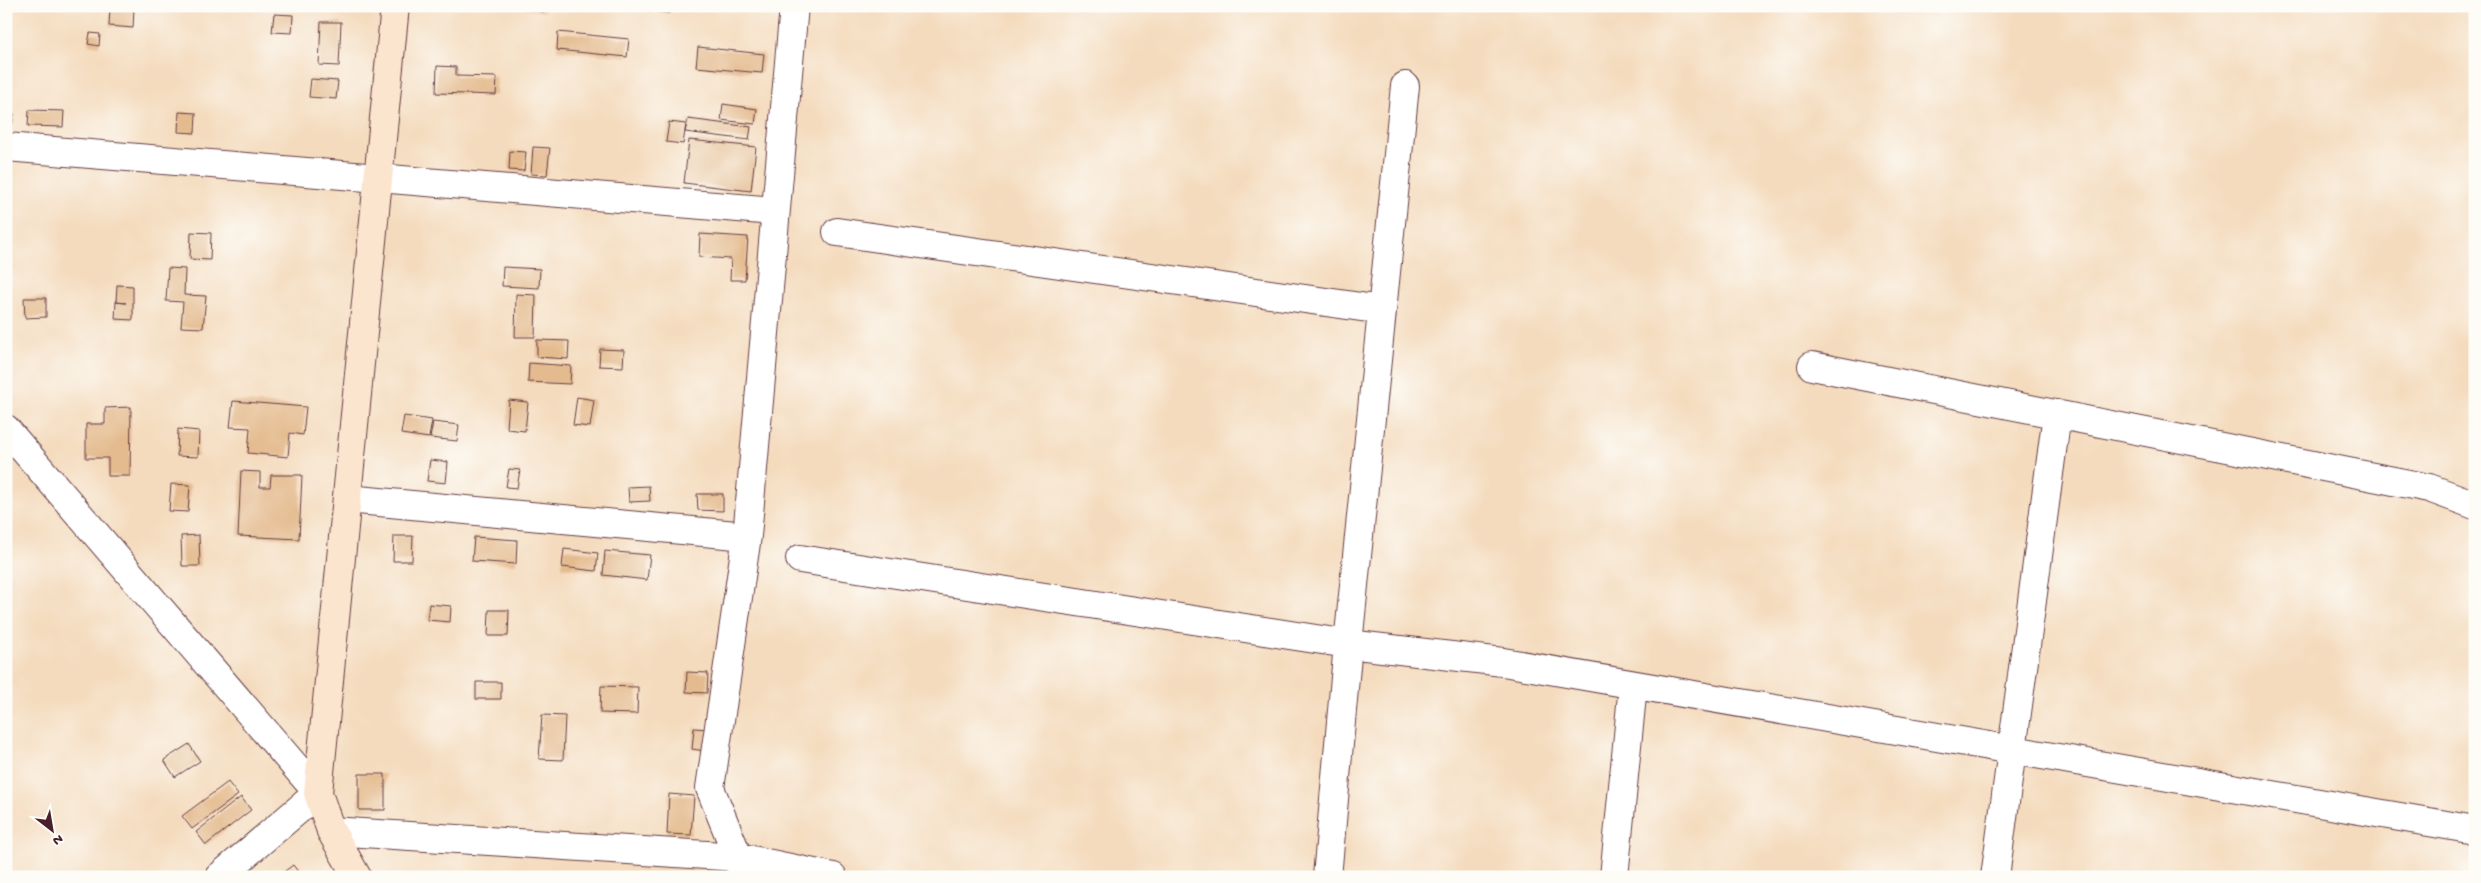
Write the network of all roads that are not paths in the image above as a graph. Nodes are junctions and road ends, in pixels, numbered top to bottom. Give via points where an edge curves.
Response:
1 (395, 6) edge
2 (794, 6) edge
3 (1405, 86) dead end
4 (6, 148) edge
5 (378, 179) junction
6 (775, 211) junction
7 (837, 232) dead end
8 (1382, 310) junction
9 (1812, 366) dead end
10 (2057, 414) junction
11 (6, 429) edge
12 (347, 499) junction
13 (2475, 506) edge
14 (747, 536) junction
15 (800, 559) dead end
16 (1348, 644) junction
17 (1633, 685) junction
18 (2012, 750) junction
19 (318, 793) junction
20 (2475, 830) edge
21 (331, 831) junction
22 (740, 867) edge
23 (219, 877) edge
24 (357, 877) edge
25 (833, 877) edge
26 (1327, 877) edge
27 (1614, 877) edge
28 (1995, 877) edge

1 - 5 street
2 - 6 street
3 - 8 street
4 - 5 street
5 - 6 street
5 - 12 street
6 - 14 street
7 - 8 street
8 - 16 street
9 - 10 street
10 - 13 street via 2429,488
10 - 18 street
11 - 19 street
12 - 14 street
12 - 19 street
14 - 22 street via 710,788
15 - 16 street
16 - 17 street via 1503,662
16 - 26 street
17 - 18 street
17 - 27 street
18 - 20 street
18 - 28 street
19 - 21 street
19 - 23 street
21 - 22 street
21 - 24 street
22 - 25 street

